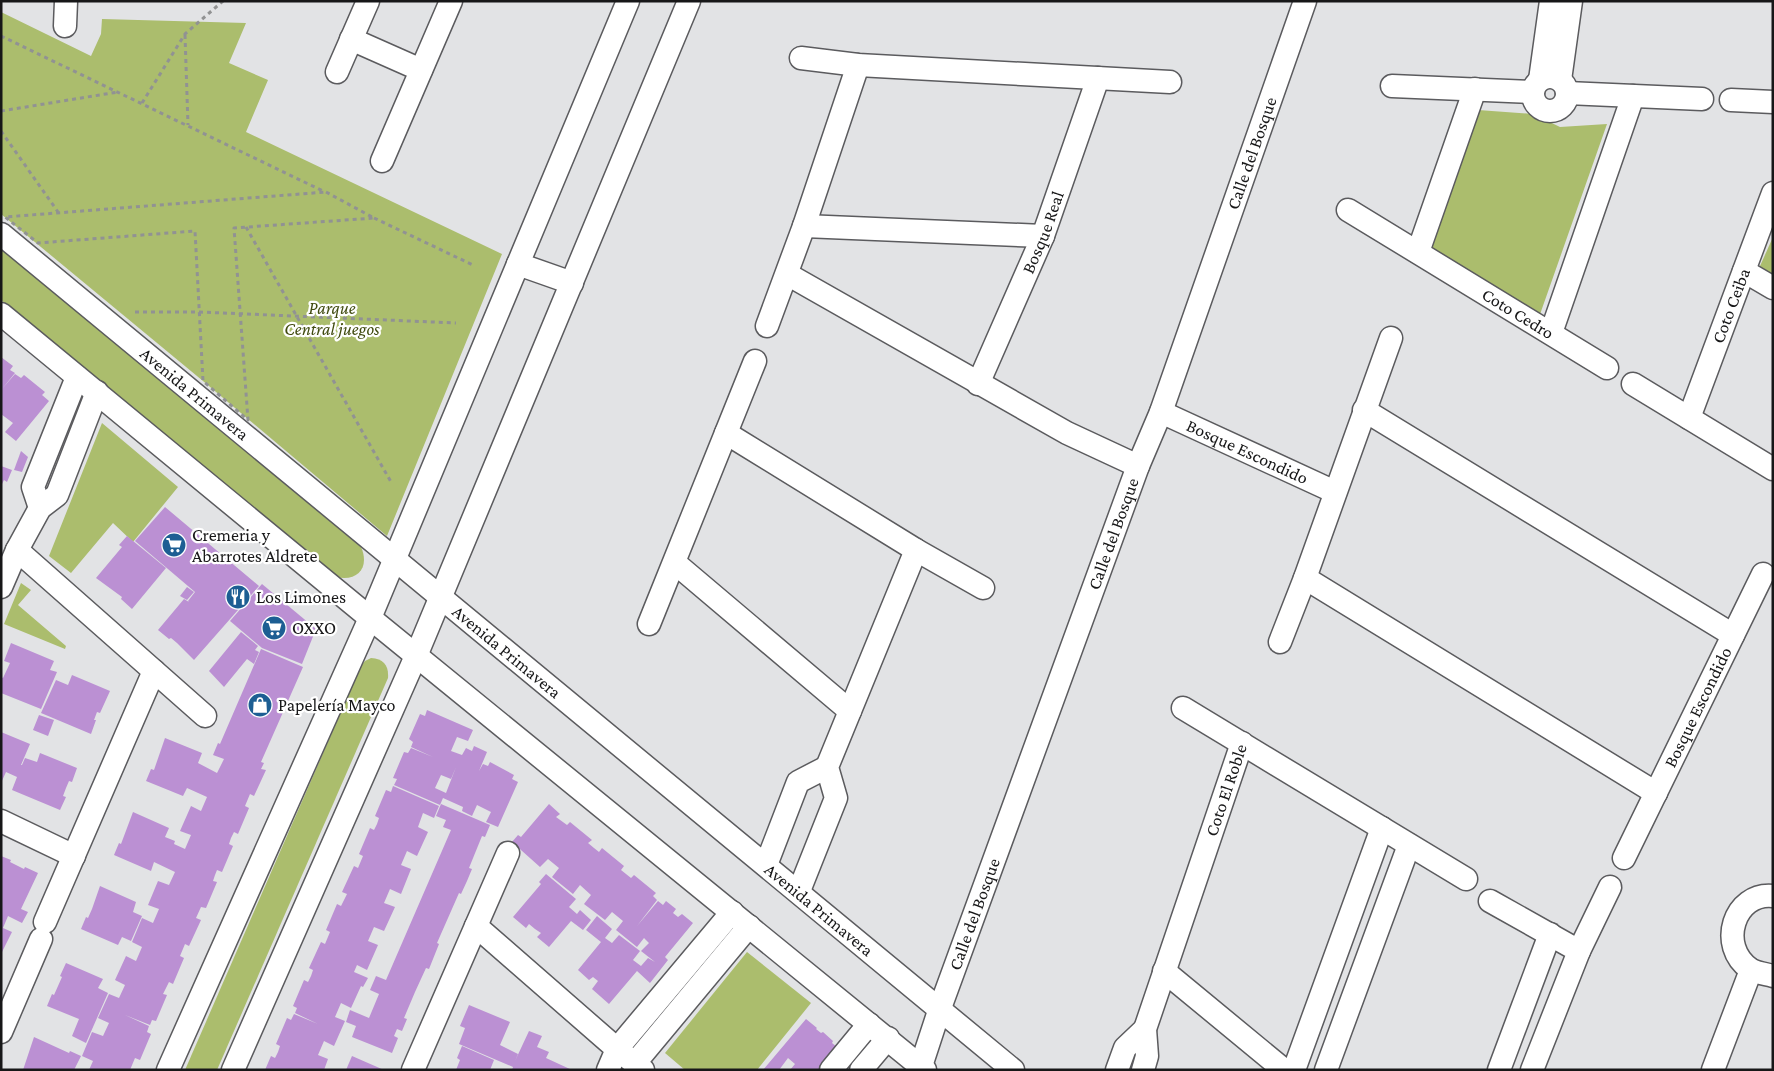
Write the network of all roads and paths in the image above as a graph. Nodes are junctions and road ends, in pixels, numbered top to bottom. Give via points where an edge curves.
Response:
1 (66, 1) edge
2 (223, 1) edge
3 (368, 1) edge
4 (451, 1) edge
5 (628, 1) edge
6 (689, 1) edge
7 (1305, 1) edge
8 (1550, 1) edge
9 (1571, 1) edge
10 (65, 26) dead end
11 (185, 34) junction
12 (1, 36) edge
13 (351, 39) junction
14 (801, 58) dead end
15 (858, 65) junction
16 (421, 70) junction
17 (337, 72) dead end
18 (1098, 78) junction
19 (1170, 82) dead end
20 (1392, 86) dead end
21 (1550, 86) junction
22 (1475, 89) junction
23 (119, 92) junction
24 (1633, 96) junction
25 (1702, 100) dead end
26 (1731, 100) dead end
27 (1773, 102) edge
28 (142, 103) junction
29 (1, 111) edge
30 (188, 125) junction
31 (1, 131) edge
32 (382, 161) dead end
33 (326, 192) junction
34 (1773, 193) edge
35 (1348, 210) dead end
36 (59, 213) junction
37 (374, 218) junction
38 (804, 226) junction
39 (246, 227) junction
40 (1, 234) edge
41 (1043, 236) junction
42 (1418, 252) junction
43 (518, 264) junction
44 (474, 266) dead end
45 (1744, 271) junction
46 (787, 274) junction
47 (572, 283) junction
48 (1773, 288) edge
49 (200, 312) junction
50 (1, 314) edge
51 (241, 314) junction
52 (296, 316) junction
53 (456, 323) dead end
54 (110, 324) junction
55 (767, 326) dead end
56 (1551, 333) junction
57 (1391, 338) dead end
58 (755, 361) dead end
59 (1607, 368) dead end
60 (77, 377) junction
61 (978, 384) junction
62 (1632, 384) dead end
63 (97, 392) junction
64 (1364, 410) junction
65 (1160, 412) junction
66 (1690, 418) junction
67 (726, 433) junction
68 (1138, 466) junction
69 (1773, 469) edge
70 (391, 482) dead end
71 (1335, 492) junction
72 (40, 508) junction
73 (16, 550) junction
74 (916, 550) junction
75 (395, 558) junction
76 (674, 563) junction
77 (1763, 574) dead end
78 (1305, 578) junction
79 (1, 587) edge
80 (983, 588) dead end
81 (441, 597) junction
82 (370, 618) junction
83 (649, 624) dead end
84 (1733, 635) junction
85 (1280, 642) dead end
86 (416, 656) junction
87 (154, 671) junction
88 (1182, 708) dead end
89 (850, 710) junction
90 (205, 716) dead end
91 (1242, 743) junction
92 (828, 767) junction
93 (1656, 793) junction
94 (1, 821) edge
95 (1382, 828) junction
96 (1409, 845) junction
97 (508, 853) dead end
98 (74, 856) junction
99 (1624, 858) dead end
100 (766, 865) junction
101 (1466, 879) dead end
102 (1610, 887) dead end
103 (799, 892) junction
104 (1773, 896) edge
105 (1490, 901) dead end
106 (741, 919) junction
107 (476, 926) junction
108 (1550, 934) junction
109 (1579, 951) junction
110 (1751, 970) junction
111 (1164, 971) junction
112 (1773, 976) edge
113 (940, 1008) junction
114 (4, 1017) edge
115 (869, 1024) junction
116 (1145, 1028) junction
117 (888, 1038) junction
118 (617, 1050) junction
119 (639, 1066) edge
120 (923, 1068) edge
121 (168, 1070) edge
122 (234, 1070) edge
123 (413, 1070) edge
124 (608, 1070) edge
125 (832, 1070) edge
126 (861, 1070) edge
127 (1013, 1070) edge
128 (1117, 1070) edge
129 (1143, 1070) edge
130 (1284, 1070) edge
131 (1294, 1070) edge
132 (1326, 1070) edge
133 (1499, 1070) edge
134 (1532, 1070) edge
135 (1713, 1070) edge

1 - 10 street
2 - 11 path
3 - 13 street
4 - 16 street
5 - 43 street
6 - 47 street
7 - 65 street, Calle del Bosque
8 - 21 street
9 - 21 street
11 - 28 path
11 - 30 path
12 - 23 path
13 - 16 street
13 - 17 street
14 - 15 street
15 - 18 street
15 - 38 street
16 - 32 street
18 - 19 street
18 - 41 street, Bosque Real
20 - 22 street
21 - 22 street
21 - 24 street
22 - 42 street
23 - 28 path
23 - 29 path
24 - 25 street
24 - 56 street, Coto Cedro
26 - 27 street
28 - 30 path
30 - 33 path
31 - 36 path
33 - 36 path
33 - 37 path
34 - 45 street, Coto Ceiba
35 - 42 street, Coto Cedro
36 - 49 path via 5,217 38,243 195,231
37 - 39 path
37 - 44 path
38 - 41 street
38 - 46 street
39 - 51 path via 234,228
39 - 52 path
40 - 54 street, Avenida Primavera
41 - 61 street, Bosque Real
42 - 56 street, Coto Cedro
43 - 47 street
43 - 75 street
45 - 48 street
45 - 66 street, Coto Ceiba
46 - 55 street
46 - 61 street
47 - 81 street
49 - 51 path
49 - 51 path via 203,381 248,420
49 - 54 path via 121,312
50 - 60 street
51 - 52 path
52 - 53 path
52 - 70 path
54 - 75 street, Avenida Primavera
56 - 59 street
57 - 64 street
58 - 67 street
60 - 63 street
60 - 72 street via 33,487
61 - 68 street via 1068,433
62 - 66 street
63 - 72 street via 57,495
63 - 82 street
64 - 71 street
64 - 84 street, Bosque Escondido
65 - 68 street, Calle del Bosque
65 - 71 street, Bosque Escondido
66 - 69 street
67 - 74 street
67 - 76 street
68 - 113 street, Calle del Bosque
71 - 78 street
72 - 73 street
73 - 79 street
73 - 87 street
74 - 80 street
74 - 89 street
75 - 81 street, Avenida Primavera
75 - 82 street
76 - 83 street
76 - 89 street
77 - 84 street
78 - 85 street
78 - 93 street
81 - 86 street
81 - 100 street, Avenida Primavera
82 - 86 street
82 - 121 street
84 - 93 street, Bosque Escondido
86 - 106 street
86 - 122 street
87 - 90 street
87 - 98 street
88 - 91 street
89 - 92 street
91 - 95 street, Coto El Roble
91 - 111 street, Coto El Roble
92 - 100 street via 798,782
92 - 103 street via 836,798
93 - 99 street, Bosque Escondido
94 - 98 street
95 - 96 street, Coto El Roble
95 - 131 street
96 - 101 street, Coto El Roble
96 - 132 street
97 - 107 street
98 - 114 street
100 - 103 street, Avenida Primavera
102 - 109 street
103 - 113 street, Avenida Primavera
104 - 110 street via 1752,900 1740,911 1733,926 1732,943 1739,958
105 - 108 street
106 - 115 street
106 - 118 street
106 - 119 street
107 - 118 street
107 - 123 street
108 - 109 street
108 - 133 street
109 - 134 street
110 - 112 street
110 - 135 street
111 - 116 street, Coto El Roble
111 - 130 street
113 - 120 street, Calle del Bosque
113 - 127 street, Avenida Primavera
115 - 117 street
115 - 125 street
116 - 128 street, Coto El Roble via 1125,1048
116 - 129 street, Coto El Roble via 1147,1056
117 - 120 street
117 - 126 street
118 - 119 street
118 - 124 street

